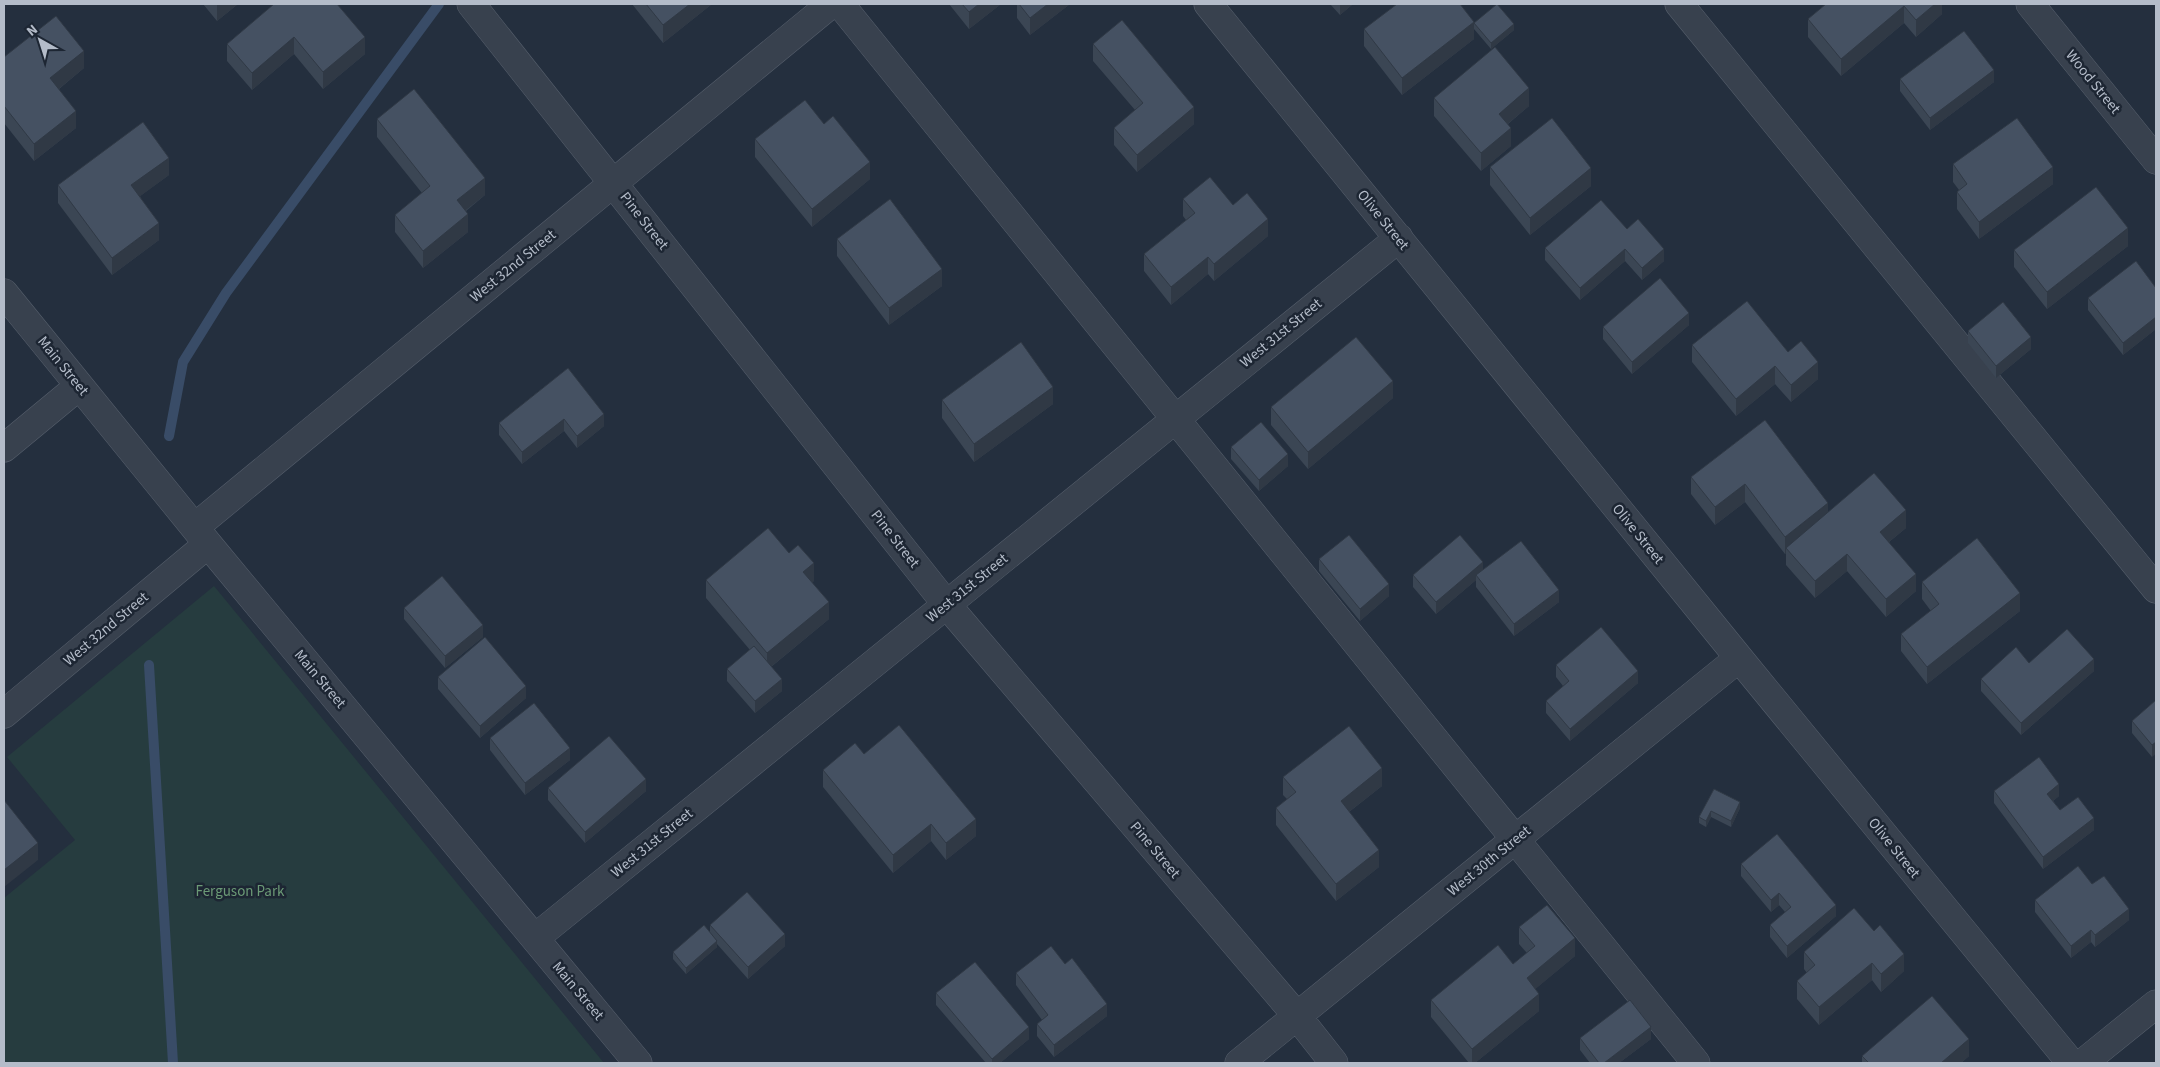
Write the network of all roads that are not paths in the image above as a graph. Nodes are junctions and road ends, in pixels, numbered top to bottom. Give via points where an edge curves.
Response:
1 (471, 4) edge
2 (831, 4) edge
3 (840, 4) edge
4 (1208, 4) edge
5 (1679, 4) edge
6 (2030, 4) edge
7 (2156, 160) edge
8 (614, 182) junction
9 (1399, 238) junction
10 (4, 293) edge
11 (79, 386) junction
12 (1176, 419) junction
13 (4, 448) edge
14 (202, 536) junction
15 (2156, 589) edge
16 (947, 605) junction
17 (1739, 658) junction
18 (4, 714) edge
19 (1514, 840) junction
20 (535, 938) junction
21 (2156, 1004) edge
22 (1297, 1016) junction
23 (638, 1063) edge
24 (1238, 1063) edge
25 (1334, 1063) edge
26 (1696, 1063) edge
27 (2071, 1063) edge
28 (2084, 1063) edge

1 - 8 street, Pine Street
2 - 8 street, West 32nd Street
3 - 12 street
4 - 9 street, Olive Street
5 - 15 street
6 - 7 street, Wood Street
8 - 14 street, West 32nd Street
8 - 16 street, Pine Street
9 - 12 street, West 31st Street
9 - 17 street, Olive Street
10 - 11 street, Main Street
11 - 13 street
11 - 14 street, Main Street
12 - 16 street, West 31st Street
12 - 19 street
14 - 18 street, West 32nd Street
14 - 20 street, Main Street
16 - 20 street, West 31st Street
16 - 22 street, Pine Street
17 - 19 street, West 30th Street
17 - 27 street, Olive Street
19 - 22 street, West 30th Street
19 - 26 street
20 - 23 street, Main Street
21 - 28 street
22 - 24 street, West 30th Street
22 - 25 street, Pine Street

